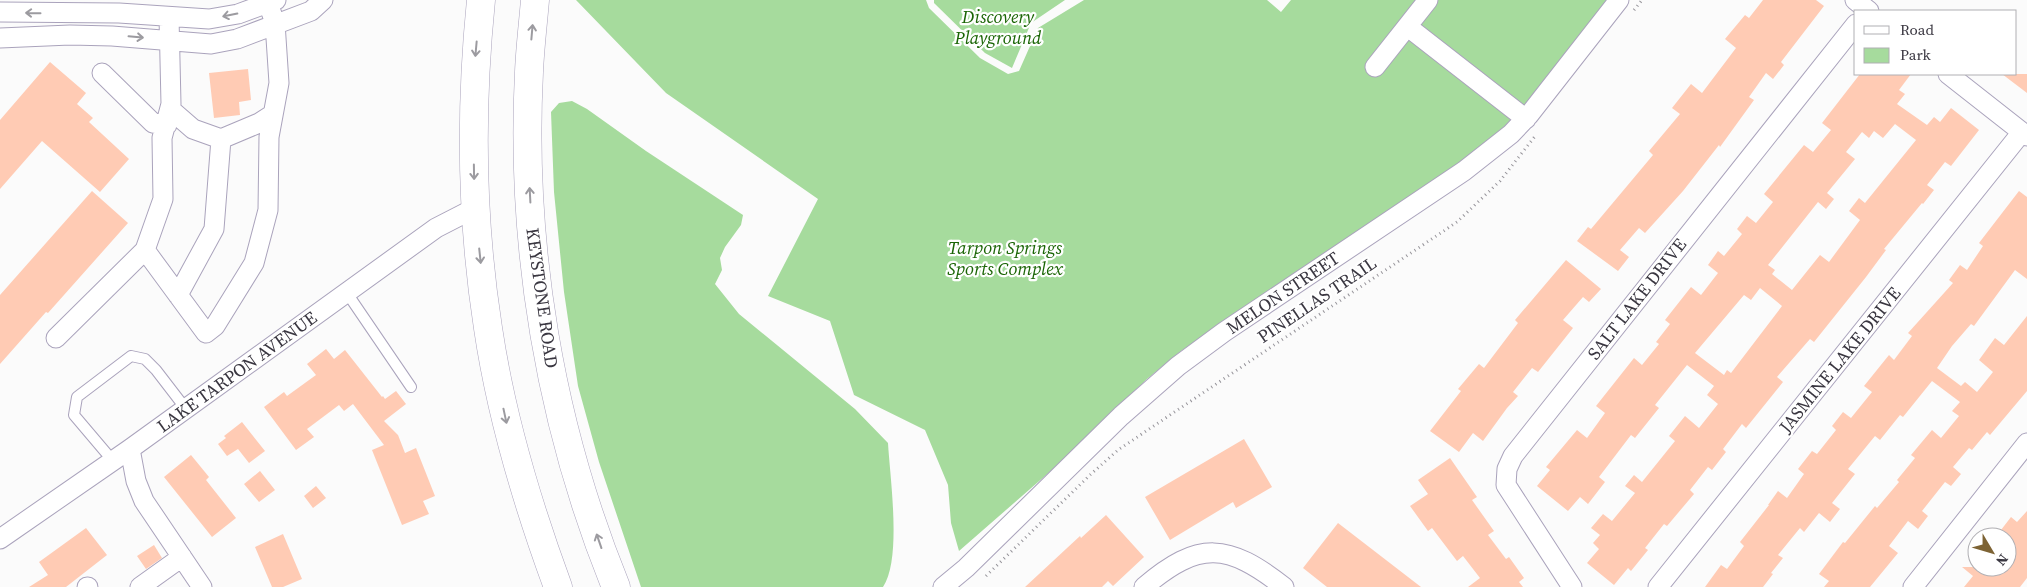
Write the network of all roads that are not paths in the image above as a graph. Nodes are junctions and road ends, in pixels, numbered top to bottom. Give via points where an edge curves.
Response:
1 (323, 0) edge
2 (481, 0) edge
3 (535, 0) edge
4 (1428, 0) edge
5 (1619, 0) edge
6 (272, 1) edge
7 (178, 11) edge
8 (0, 12) edge
9 (61, 12) junction
10 (111, 13) junction
11 (1854, 21) edge
12 (275, 23) junction
13 (1408, 27) junction
14 (0, 34) edge
15 (63, 35) junction
16 (112, 36) junction
17 (0, 38) edge
18 (169, 41) junction
19 (1376, 67) dead end
20 (102, 73) dead end
21 (1949, 75) edge
22 (273, 114) junction
23 (169, 117) junction
24 (1532, 126) junction
25 (2024, 134) edge
26 (221, 138) junction
27 (475, 208) junction
28 (145, 250) junction
29 (347, 293) junction
30 (178, 295) junction
31 (56, 338) dead end
32 (411, 387) dead end
33 (186, 409) junction
34 (2027, 443) edge
35 (130, 449) junction
36 (113, 461) junction
37 (0, 540) edge
38 (182, 557) junction
39 (140, 587) edge
40 (202, 587) edge
41 (558, 587) edge
42 (616, 587) edge
43 (943, 587) edge
44 (1144, 587) edge
45 (1284, 587) edge
46 (1572, 587) edge
47 (1658, 587) edge
48 (1913, 587) edge

1 - 12 street via 311,11
2 -> 27 main road via 475,59
42 -> 3 main road, KEYSTONE ROAD via 578,481 556,399 542,323 532,241 528,156 529,72
4 - 13 street
5 - 24 street, MELON STREET
6 -> 7 street via 238,14 210,19
6 - 12 street
7 - 10 street
7 - 18 street
9 -> 8 street
9 - 10 street
9 - 15 street
10 - 16 street
11 - 46 street, SALT LAKE DRIVE via 1513,456 1507,468 1506,485
12 - 18 street via 237,39 211,44
12 - 22 street via 279,82
13 - 19 street
13 - 24 street
14 - 17 street
15 - 16 street
15 - 17 street
16 -> 18 street
18 - 23 street
20 - 23 street via 153,123
21 - 25 street
22 - 26 street
22 - 30 street via 269,137 268,210 254,263 215,326 206,333
23 - 26 street via 192,129
23 - 28 street via 162,138 163,199
24 - 43 street, MELON STREET via 1511,134 1475,164 1178,366 1121,416
25 - 47 street, JASMINE LAKE DRIVE
26 - 30 street via 214,229
27 - 29 street, LAKE TARPON AVENUE via 436,228
27 -> 41 main road via 488,328 507,426 538,534
28 - 30 street
28 - 31 street
29 - 32 lane
29 - 33 street, LAKE TARPON AVENUE
33 - 35 street, LAKE TARPON AVENUE
33 - 36 lane via 145,359 131,356 77,397 74,415
34 - 48 street
35 - 36 street, LAKE TARPON AVENUE
35 - 38 street via 136,481 144,500
36 - 37 street, LAKE TARPON AVENUE
38 - 39 street
38 - 40 street
44 - 45 street via 1178,562 1205,553 1247,561

